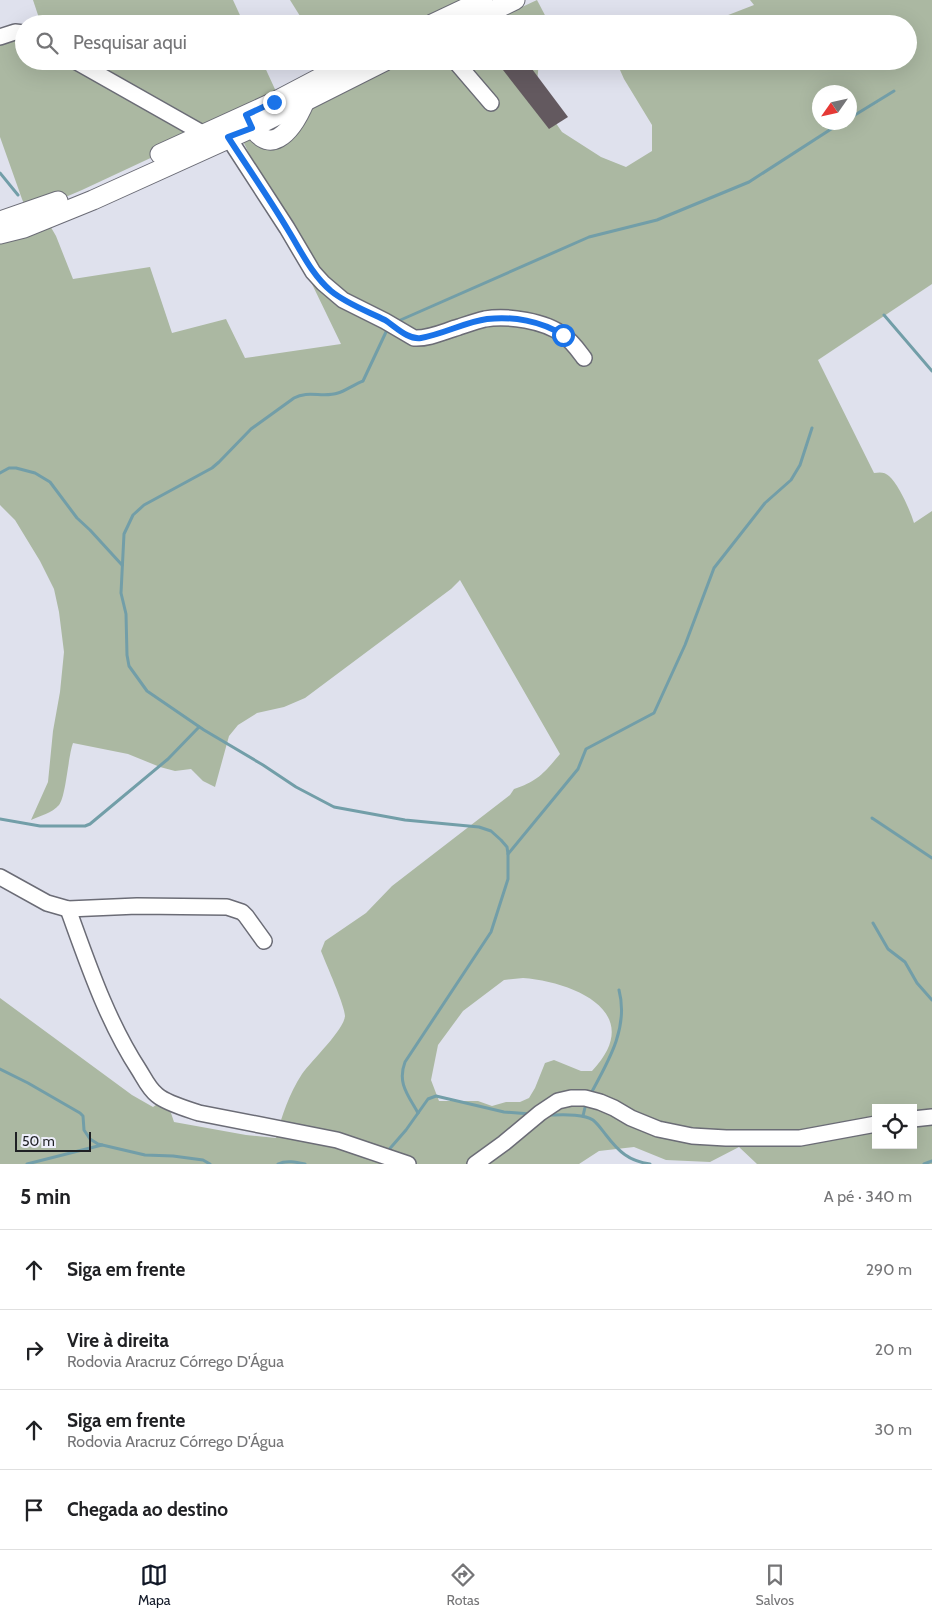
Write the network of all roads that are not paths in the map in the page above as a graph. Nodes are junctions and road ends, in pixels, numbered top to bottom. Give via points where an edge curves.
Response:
1 (482, 0) edge
2 (515, 0) edge
3 (451, 15) edge
4 (484, 15) edge
5 (15, 32) edge
6 (0, 36) edge
7 (90, 70) edge
8 (335, 70) edge
9 (367, 70) edge
10 (463, 70) edge
11 (491, 103) dead end
12 (249, 121) junction
13 (204, 134) junction
14 (228, 137) junction
15 (0, 220) edge
16 (0, 234) edge
17 (584, 358) dead end
18 (0, 877) edge
19 (68, 909) junction
20 (264, 941) dead end
21 (932, 1117) edge
22 (917, 1119) edge
23 (872, 1125) edge
24 (408, 1164) edge
25 (475, 1164) edge

1 - 3 main road
2 - 4 main road
5 - 6 street
7 - 13 street
8 - 12 main road via 274,102
9 - 12 main road via 305,101 295,122 271,141 257,135
10 - 11 street
12 - 13 main road
12 - 14 main road
13 - 15 main road via 65,199
14 - 16 main road via 93,200 24,228
14 - 17 street via 313,272 343,300 414,338 486,319 534,322 563,335
18 - 19 street via 47,903
19 - 20 street via 227,907 242,912
19 - 24 street via 96,986 118,1034 148,1084 160,1097 199,1113 337,1140
21 - 22 street
23 - 25 street via 800,1138 692,1136 658,1129 600,1102 572,1098 558,1101 540,1112

